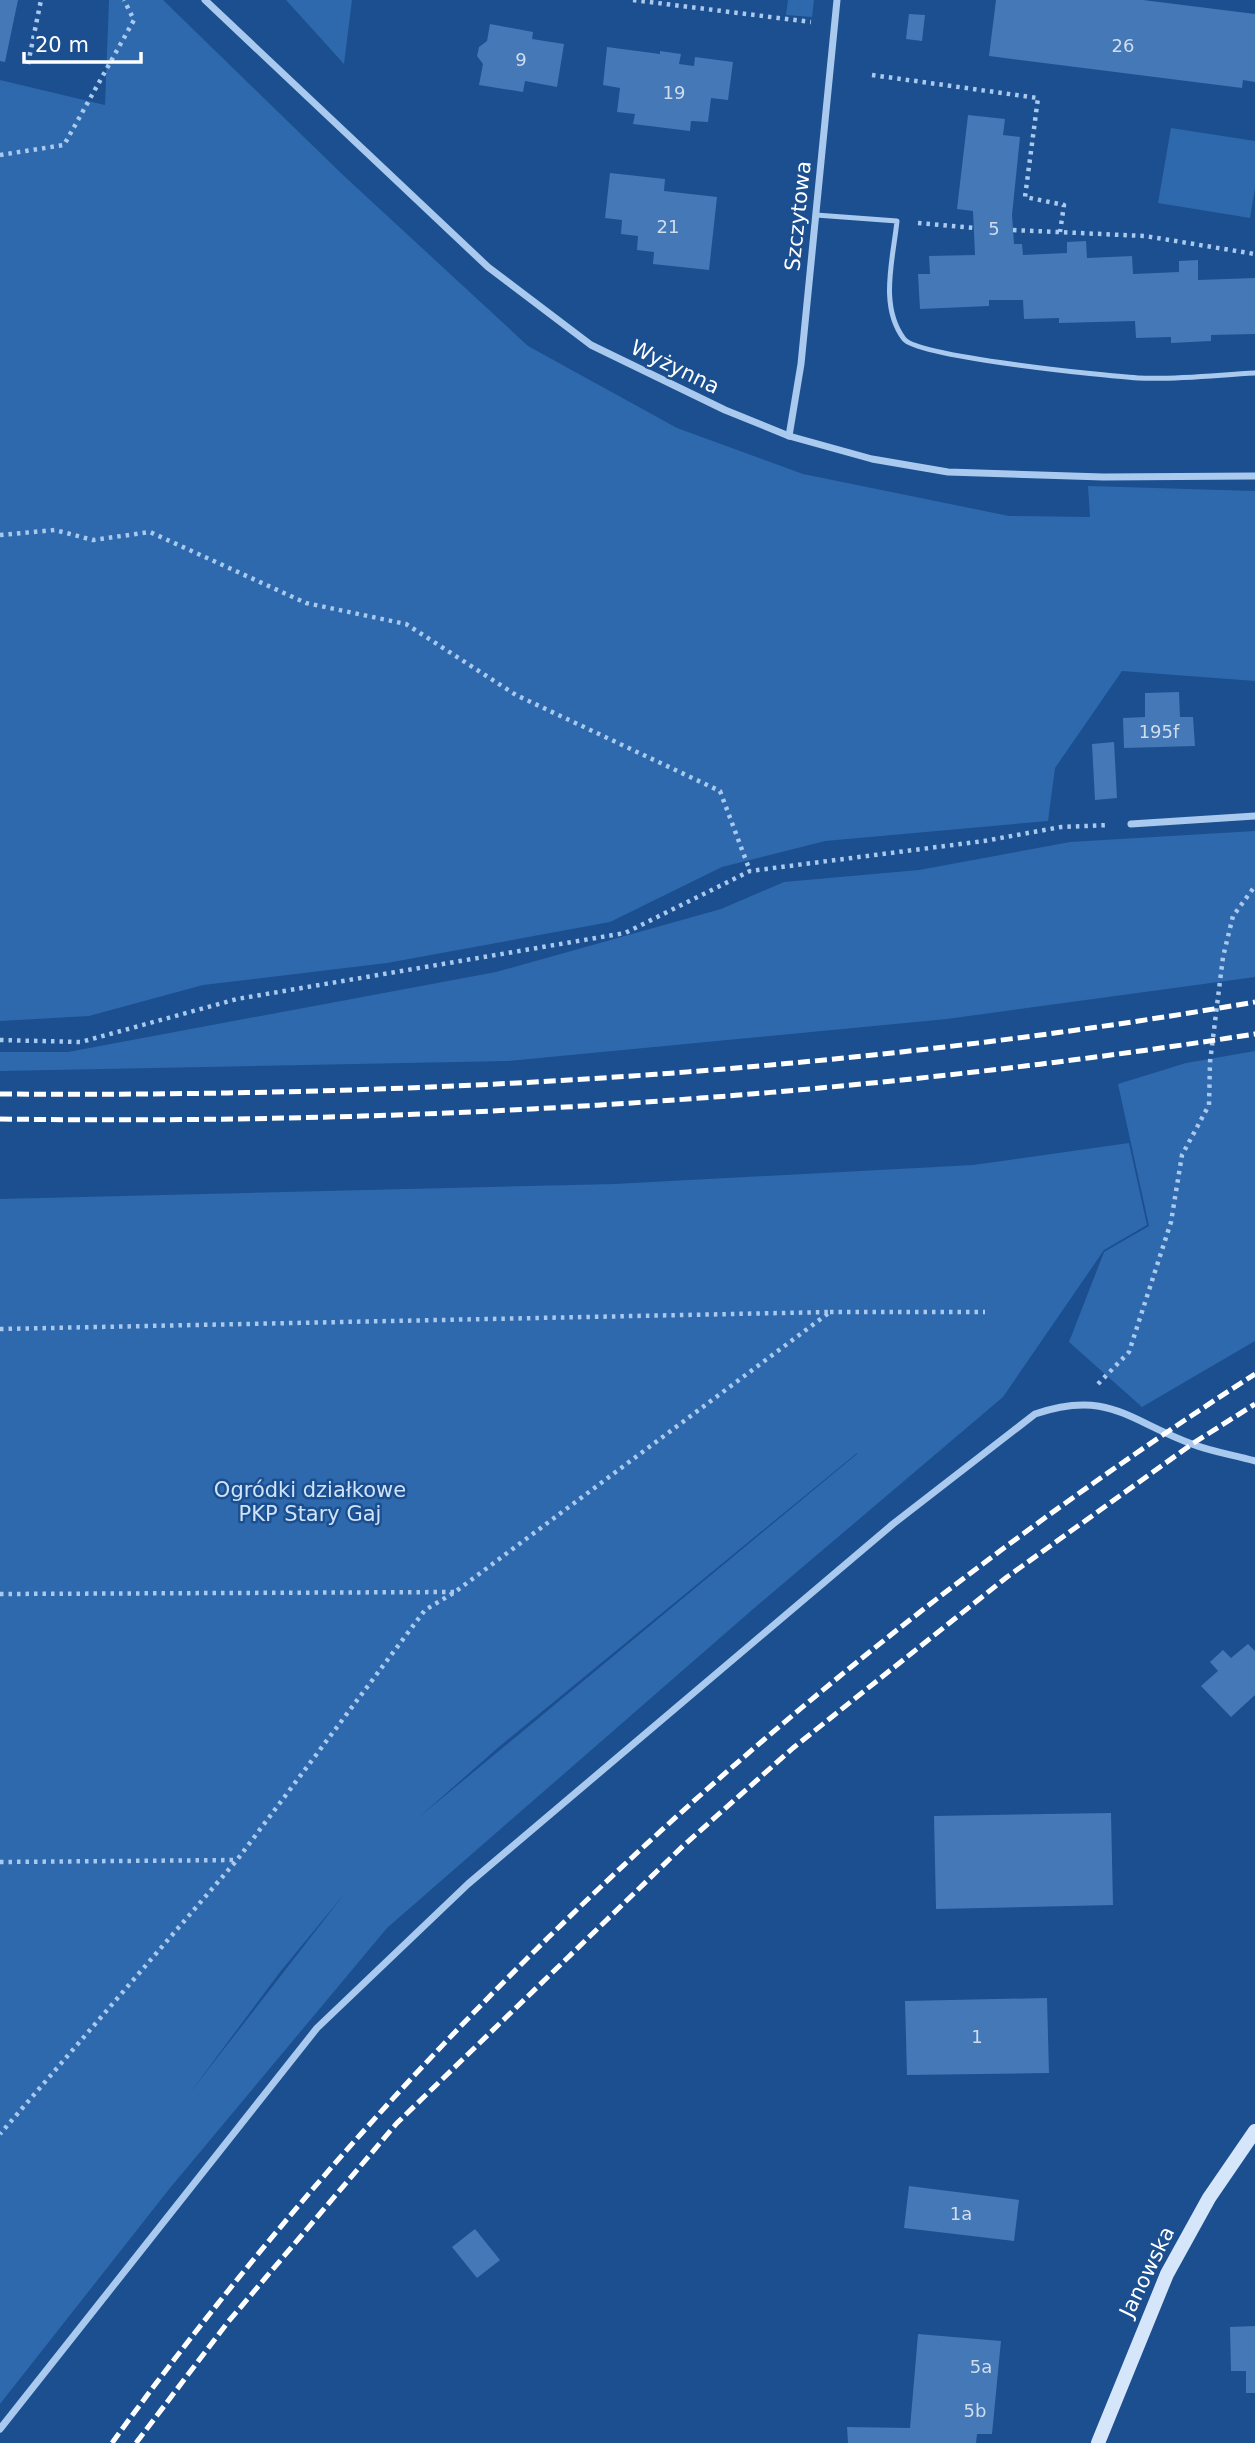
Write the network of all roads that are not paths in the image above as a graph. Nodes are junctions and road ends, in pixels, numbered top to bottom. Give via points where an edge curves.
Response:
1 (205, 0) edge
2 (837, 0) edge
3 (816, 215) junction
4 (1255, 373) edge
5 (789, 436) junction
6 (1255, 476) edge
7 (1255, 816) edge
8 (1131, 824) road end
9 (1255, 1461) edge
10 (1255, 2131) edge
11 (0, 2429) edge
12 (1098, 2443) edge

1 - 5 street, Wyżynna via 412,199 545,312 591,345 649,376
2 - 3 street, Szczytowa
3 - 4 lane via 897,221 889,304 907,343 945,355 1140,378
3 - 5 street, Szczytowa
5 - 6 street, Wyżynna via 948,472
7 - 8 street
9 - 11 street via 1192,1444 1100,1404 1056,1406 1035,1414 893,1524 448,1903 317,2028
10 - 12 street, Janowska via 1209,2198 1167,2274

